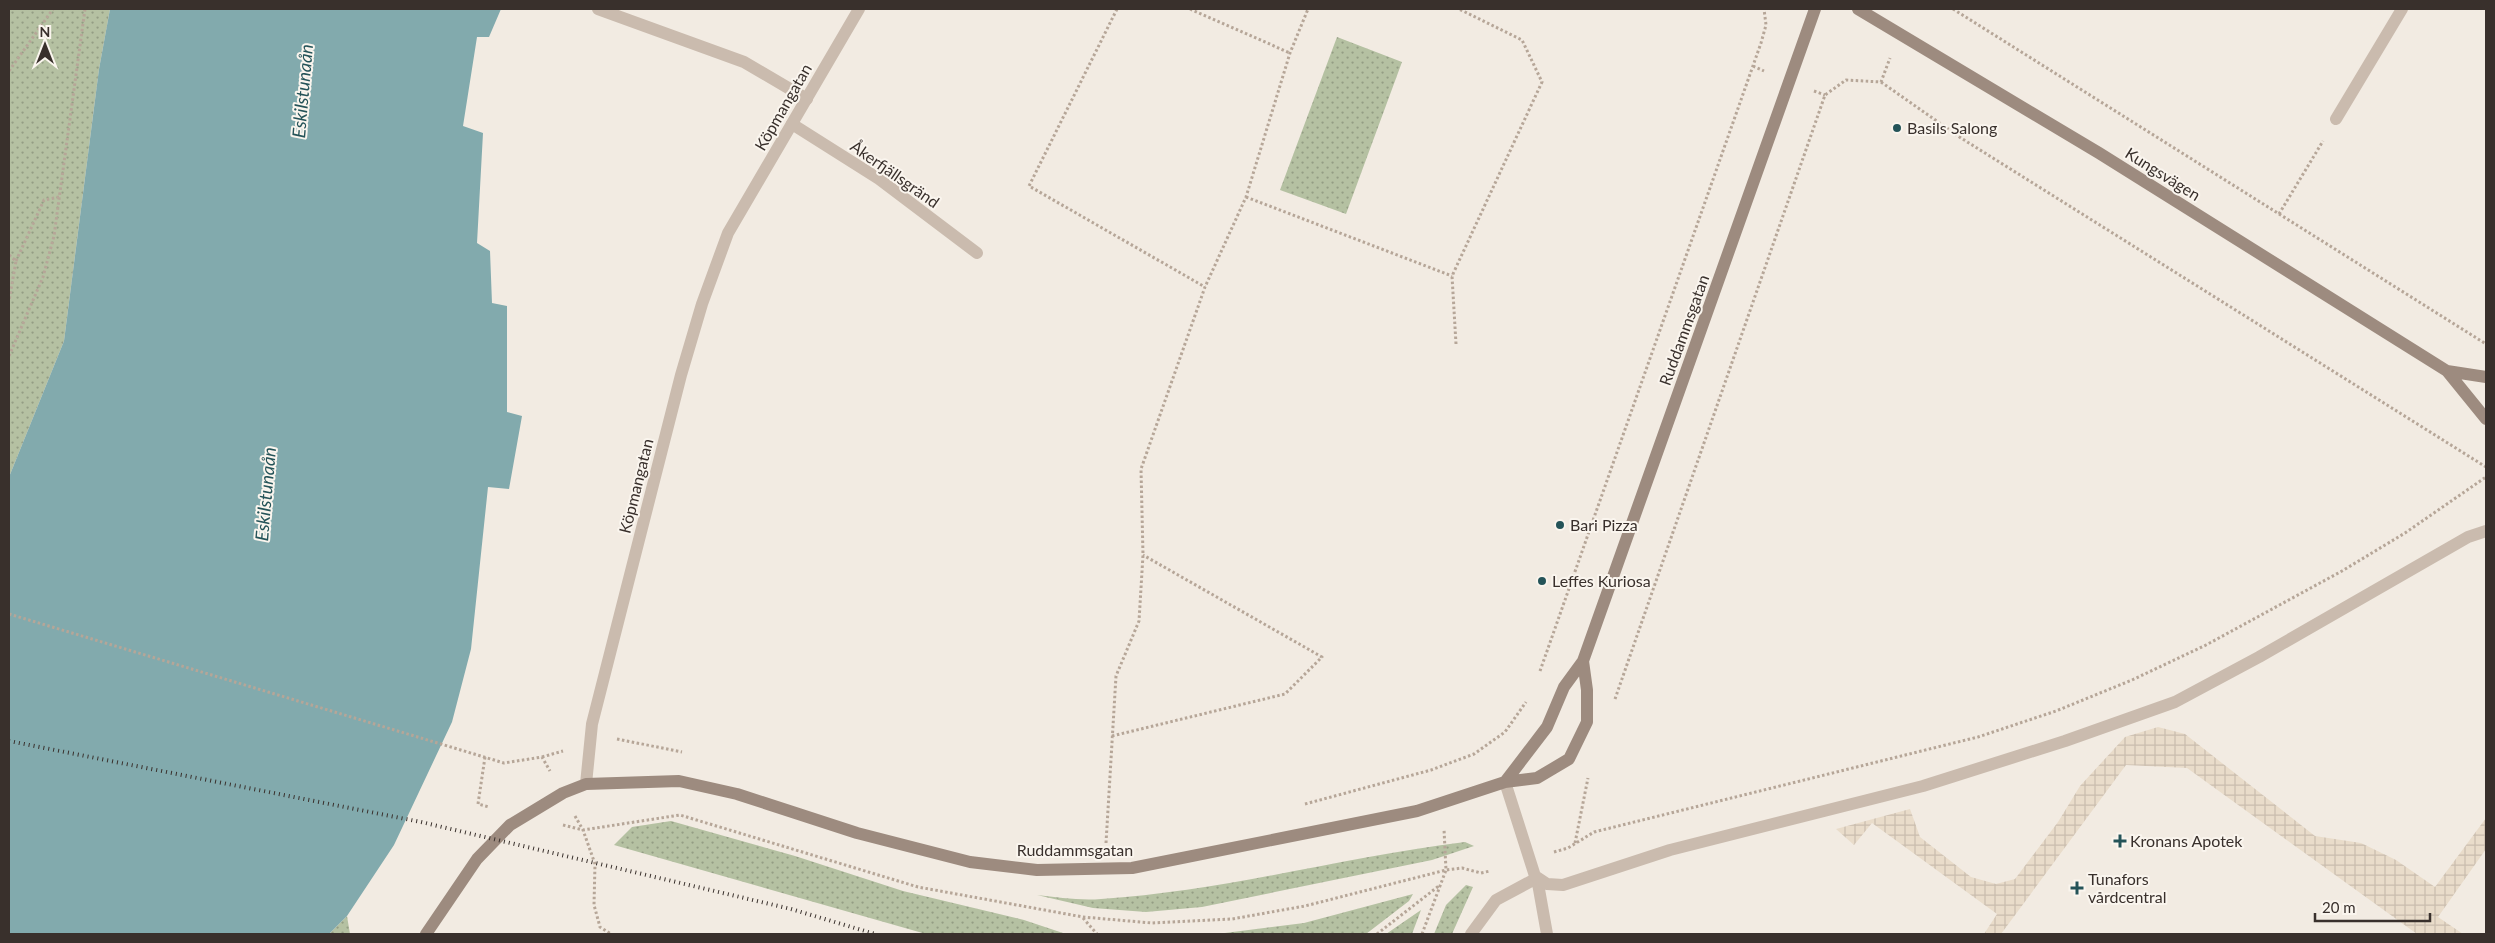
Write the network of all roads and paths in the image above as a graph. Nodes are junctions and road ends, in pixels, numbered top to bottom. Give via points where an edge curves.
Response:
1 (53, 9) edge
2 (85, 9) edge
3 (598, 9) edge
4 (859, 9) edge
5 (1117, 9) edge
6 (1190, 9) edge
7 (1308, 9) edge
8 (1459, 9) edge
9 (1759, 9) edge
10 (1815, 9) edge
11 (1858, 9) edge
12 (1953, 9) edge
13 (2402, 9) edge
14 (1764, 10) edge
15 (1900, 34) junction
16 (1290, 53) junction
17 (9, 71) edge
18 (1881, 82) junction
19 (807, 99) junction
20 (2336, 119) joint
21 (792, 124) junction
22 (59, 197) junction
23 (1246, 197) junction
24 (2279, 214) junction
25 (977, 253) dead end
26 (9, 255) edge
27 (16, 261) junction
28 (1452, 276) junction
29 (1204, 287) junction
30 (9, 301) edge
31 (1456, 344) dead end
32 (2486, 344) edge
33 (9, 356) edge
34 (2447, 371) junction
35 (2486, 376) edge
36 (2486, 419) edge
37 (2486, 467) edge
38 (2486, 477) edge
39 (2486, 531) edge
40 (1144, 555) junction
41 (9, 614) edge
42 (1583, 662) junction
43 (1539, 674) dead end
44 (1528, 698) dead end
45 (1614, 701) dead end
46 (1112, 736) junction
47 (486, 757) junction
48 (1590, 772) dead end
49 (1505, 782) junction
50 (586, 784) junction
51 (563, 793) junction
52 (1300, 805) dead end
53 (524, 815) junction
54 (583, 830) junction
55 (1575, 844) junction
56 (1115, 846) dead end
57 (1530, 859) junction
58 (1446, 870) junction
59 (1441, 885) junction
60 (1083, 918) junction
61 (426, 934) edge
62 (611, 934) edge
63 (1097, 934) edge
64 (1377, 934) edge
65 (1422, 934) edge
66 (1471, 934) edge
67 (1547, 934) edge

1 - 17 path
2 - 22 path
3 - 19 street via 744,62
4 - 19 street, Köpmangatan
5 - 29 path via 1029,186
6 - 16 path
7 - 16 path
8 - 28 path via 1522,40 1542,82
9 - 14 path
10 - 42 street, Ruddammsgatan
11 - 15 street, Kungsvägen
12 - 24 path
13 - 20 street
14 - 43 path via 1766,25 1761,42
15 - 18 path
15 - 34 street, Kungsvägen via 2099,153
16 - 23 path
18 - 37 path via 1961,138
18 - 45 path via 1846,80 1825,95
19 - 21 street, Köpmangatan
20 - 24 path
21 - 25 street, Åkerfjällsgränd via 880,180
21 - 50 street, Köpmangatan via 728,233 702,304 592,724
22 - 27 path via 44,200
22 - 33 path via 54,236 43,277
23 - 28 path
23 - 29 path
24 - 32 path
26 - 27 path
27 - 30 path
28 - 31 path
29 - 40 path via 1141,469
34 - 35 street, Kungsvägen
34 - 36 street, Kungsvägen
38 - 55 path via 2382,547 2206,646 2056,711 1978,737 1594,832
39 - 57 street via 2468,537 2176,702 2065,742 1923,786 1670,850 1563,885 1547,884 1535,876
40 - 46 path via 1139,621 1116,676
40 - 46 path via 1322,657 1285,694
41 - 47 path
42 - 49 street, Ruddammsgatan via 1564,687 1547,727
42 - 49 street, Ruddammsgatan via 1587,722 1570,759 1537,778
44 - 52 path via 1505,732 1474,754 1431,770
46 - 56 path via 1106,846
47 - 51 path via 504,763 542,758
47 - 53 path via 478,804
48 - 55 path
49 - 50 street, Ruddammsgatan via 1417,811 1132,868 1037,870 970,862 857,833 737,794 679,781
49 - 57 street
50 - 51 street
51 - 53 street
51 - 54 path
53 - 54 path
53 - 61 street via 477,859
54 - 60 path via 680,815 918,887
54 - 62 path via 595,864 594,905 600,927
55 - 57 path
57 - 58 path via 1481,873 1462,868
58 - 59 path
58 - 60 path via 1305,906 1232,919 1152,923
59 - 64 path
59 - 65 path
60 - 63 path
66 - 67 street via 1496,900 1537,878

